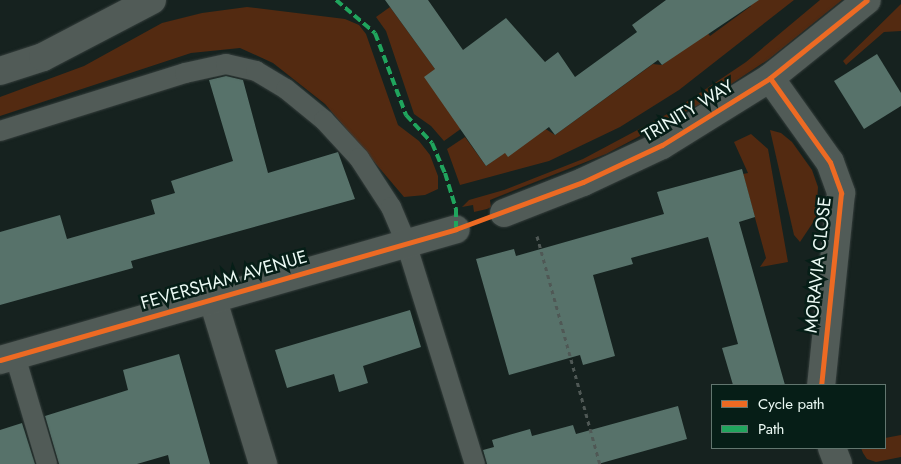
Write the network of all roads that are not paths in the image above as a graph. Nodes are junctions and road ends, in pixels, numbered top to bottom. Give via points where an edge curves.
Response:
1 (152, 0) edge
2 (867, 0) edge
3 (0, 70) edge
4 (770, 78) junction
5 (0, 131) edge
6 (516, 208) road end
7 (456, 229) dead end
8 (406, 243) junction
9 (212, 297) junction
10 (7, 358) edge
11 (821, 384) edge
12 (832, 449) edge
13 (47, 464) edge
14 (263, 464) edge
15 (475, 464) edge
16 (838, 464) edge

1 - 3 street via 43,57
2 - 4 street, TRINITY WAY
4 - 6 street, TRINITY WAY via 662,145 583,182
4 - 11 street, MORAVIA CLOSE via 830,162 840,193
5 - 8 lane via 185,73 226,64 256,71 286,89 324,120 359,158 391,207
7 - 8 street, FEVERSHAM AVENUE
8 - 9 street, FEVERSHAM AVENUE
8 - 15 lane
9 - 10 street, FEVERSHAM AVENUE
9 - 14 street
10 - 13 lane
12 - 16 street

